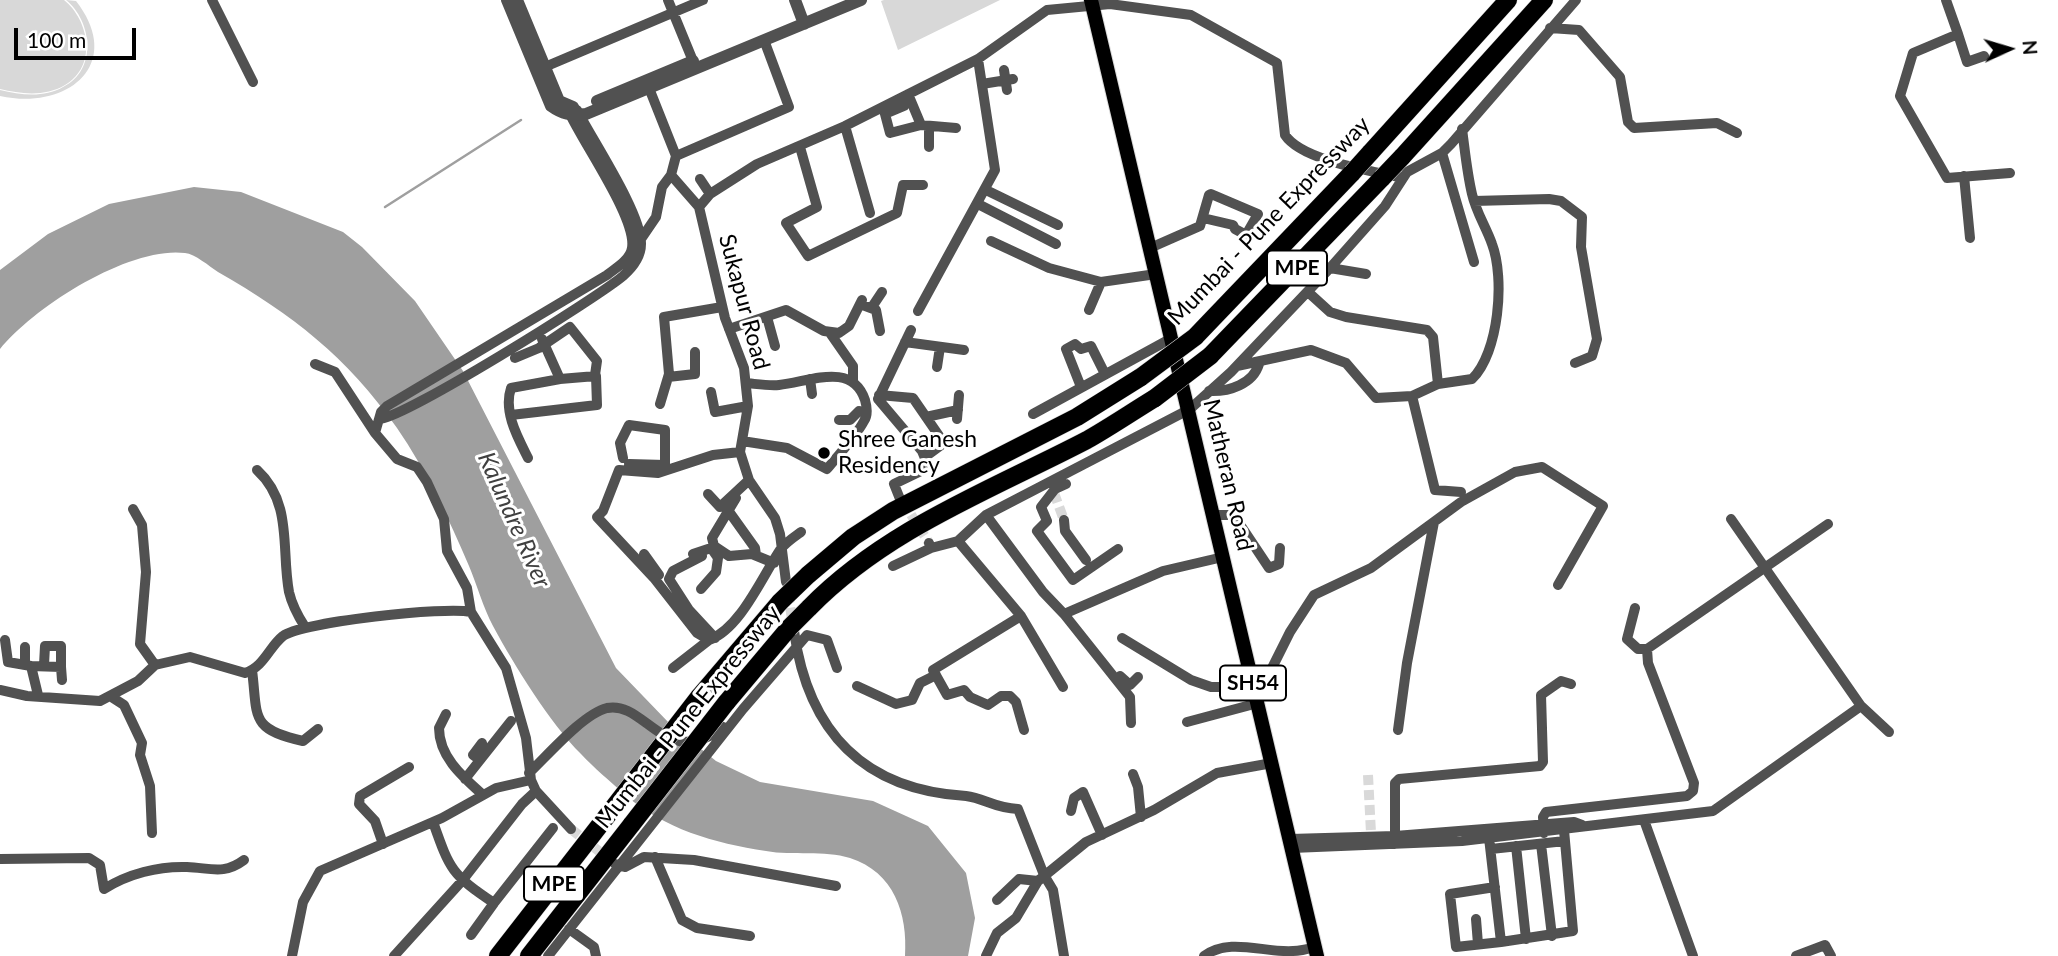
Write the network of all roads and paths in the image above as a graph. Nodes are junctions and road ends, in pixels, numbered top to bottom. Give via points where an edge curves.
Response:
1 (212, 0) edge
2 (507, 0) edge
3 (517, 0) edge
4 (668, 0) edge
5 (703, 0) edge
6 (794, 0) edge
7 (841, 0) edge
8 (861, 0) edge
9 (1508, 0) edge
10 (1544, 0) edge
11 (1576, 0) edge
12 (1946, 0) edge
13 (1088, 2) edge
14 (673, 12) junction
15 (803, 20) junction
16 (1550, 28) junction
17 (1958, 34) junction
18 (764, 40) junction
19 (1984, 56) dead end
20 (978, 58) junction
21 (693, 61) junction
22 (540, 69) junction
23 (1008, 80) dead end
24 (253, 82) dead end
25 (647, 84) junction
26 (982, 84) junction
27 (908, 94) junction
28 (904, 106) dead end
29 (572, 111) junction
30 (845, 126) junction
31 (925, 126) junction
32 (956, 128) dead end
33 (1462, 130) junction
34 (1737, 133) dead end
35 (929, 146) dead end
36 (800, 147) junction
37 (1442, 153) junction
38 (676, 156) junction
39 (2010, 173) dead end
40 (671, 175) junction
41 (1965, 176) junction
42 (1403, 178) junction
43 (700, 179) dead end
44 (923, 185) dead end
45 (986, 190) junction
46 (710, 194) junction
47 (1474, 201) junction
48 (978, 204) junction
49 (699, 207) junction
50 (870, 213) dead end
51 (1203, 218) junction
52 (1058, 225) dead end
53 (1970, 238) dead end
54 (641, 239) junction
55 (991, 241) dead end
56 (1056, 244) dead end
57 (1150, 248) junction
58 (1474, 262) dead end
59 (1330, 268) junction
60 (1156, 274) junction
61 (1366, 274) dead end
62 (1094, 277) junction
63 (882, 292) dead end
64 (1308, 292) junction
65 (722, 307) junction
66 (872, 307) junction
67 (1089, 310) dead end
68 (918, 311) dead end
69 (767, 317) junction
70 (533, 319) junction
71 (729, 329) junction
72 (911, 330) dead end
73 (539, 331) junction
74 (880, 331) dead end
75 (830, 333) junction
76 (1172, 338) junction
77 (905, 342) junction
78 (544, 345) junction
79 (775, 346) dead end
80 (940, 347) junction
81 (964, 350) dead end
82 (695, 352) dead end
83 (486, 356) junction
84 (515, 358) dead end
85 (1574, 363) dead end
86 (315, 364) dead end
87 (1258, 364) junction
88 (1237, 366) junction
89 (937, 367) dead end
90 (1105, 374) junction
91 (595, 375) junction
92 (668, 377) junction
93 (560, 379) junction
94 (746, 383) junction
95 (851, 384) junction
96 (1437, 384) junction
97 (1082, 387) junction
98 (1209, 391) junction
99 (711, 393) dead end
100 (959, 395) dead end
101 (1412, 396) junction
102 (879, 397) junction
103 (660, 404) dead end
104 (748, 406) junction
105 (864, 408) junction
106 (1190, 409) junction
107 (1033, 414) dead end
108 (510, 415) junction
109 (926, 417) junction
110 (839, 421) dead end
111 (375, 433) junction
112 (737, 448) junction
113 (923, 453) junction
114 (528, 458) dead end
115 (665, 467) junction
116 (257, 470) dead end
117 (749, 480) junction
118 (1066, 484) dead end
119 (1052, 489) junction
120 (1461, 492) dead end
121 (708, 494) dead end
122 (736, 498) dead end
123 (900, 499) dead end
124 (137, 509) dead end
125 (730, 513) junction
126 (986, 515) junction
127 (1214, 515) junction
128 (1731, 519) dead end
129 (1064, 520) tunnel mouth
130 (1434, 523) junction
131 (1829, 524) dead end
132 (801, 532) dead end
133 (958, 541) junction
134 (781, 548) junction
135 (1280, 548) dead end
136 (1118, 550) dead end
137 (644, 554) dead end
138 (755, 555) junction
139 (702, 556) dead end
140 (1223, 557) junction
141 (1086, 560) dead end
142 (774, 563) junction
143 (893, 566) dead end
144 (1766, 570) junction
145 (657, 577) junction
146 (786, 582) tunnel mouth
147 (1558, 585) dead end
148 (701, 589) dead end
149 (1635, 608) dead end
150 (471, 612) junction
151 (1064, 614) junction
152 (1021, 615) junction
153 (305, 627) junction
154 (792, 630) junction
155 (1122, 638) dead end
156 (712, 639) junction
157 (5, 640) dead end
158 (26, 647) dead end
159 (796, 647) junction
160 (1647, 649) junction
161 (1102, 657) dead end
162 (28, 665) junction
163 (44, 665) junction
164 (155, 665) junction
165 (61, 667) junction
166 (1108, 667) junction
167 (673, 668) dead end
168 (836, 668) dead end
169 (253, 670) junction
170 (936, 675) junction
171 (1138, 677) dead end
172 (62, 680) dead end
173 (1120, 680) junction
174 (1571, 684) dead end
175 (857, 686) dead end
176 (1063, 687) dead end
177 (1254, 687) junction
178 (0, 690) edge
179 (38, 695) junction
180 (110, 696) junction
181 (1258, 703) junction
182 (1861, 706) junction
183 (731, 709) junction
184 (446, 714) dead end
185 (511, 721) dead end
186 (1187, 722) dead end
187 (1131, 723) dead end
188 (318, 729) dead end
189 (1024, 730) dead end
190 (1398, 730) dead end
191 (1888, 732) dead end
192 (482, 743) dead end
193 (480, 760) junction
194 (1272, 763) junction
195 (409, 767) dead end
196 (1133, 775) dead end
197 (530, 776) junction
198 (465, 779) junction
199 (536, 791) junction
200 (483, 795) junction
201 (1071, 811) dead end
202 (1558, 811) junction
203 (1141, 817) junction
204 (1644, 820) junction
205 (433, 822) junction
206 (553, 828) dead end
207 (571, 829) tunnel mouth
208 (1544, 829) junction
209 (1562, 831) junction
210 (152, 833) dead end
211 (1102, 835) junction
212 (1395, 840) junction
213 (1291, 843) junction
214 (383, 844) junction
215 (1490, 844) junction
216 (1541, 844) junction
217 (1516, 846) junction
218 (655, 857) junction
219 (0, 859) edge
220 (244, 860) dead end
221 (615, 864) junction
222 (462, 881) junction
223 (1036, 882) junction
224 (836, 886) dead end
225 (1495, 887) junction
226 (997, 901) dead end
227 (494, 903) junction
228 (1476, 919) dead end
229 (569, 929) junction
230 (471, 935) dead end
231 (750, 936) dead end
232 (1552, 936) junction
233 (1526, 939) junction
234 (1501, 942) junction
235 (1478, 944) junction
236 (1232, 951) edge
237 (1316, 952) edge
238 (292, 956) edge
239 (394, 956) edge
240 (498, 956) edge
241 (529, 956) edge
242 (548, 956) edge
243 (596, 956) edge
244 (986, 956) edge
245 (1063, 956) edge
246 (1204, 956) edge
247 (1693, 956) edge
248 (1796, 956) edge
249 (1831, 956) edge

1 - 24 street
2 - 22 street
3 - 22 street
4 - 14 street
5 - 14 street
6 - 15 street
7 - 15 street
8 - 15 street
9 - 240 highway, Mumbai - Pune Expressway / MPE, bridge via 1195,337 1077,417 893,511 808,575 699,697
10 - 154 highway, Mumbai - Pune Expressway / MPE, bridge via 1402,157 1210,356 1155,398 1089,439 905,532 867,556 809,608
11 - 16 street
12 - 17 street
13 - 20 street via 1047,10
13 - 42 street via 1191,15 1212,26 1277,63 1285,135 1292,144 1343,165
13 - 57 main road, Matheran Road / SH54
14 - 21 street
14 - 22 street
15 - 18 street
15 - 21 street
16 - 33 street
16 - 34 street via 1579,30 1620,77 1628,122 1634,128 1717,123
17 - 19 street via 1967,62
17 - 41 street via 1913,53 1900,96 1947,178
18 - 25 street
18 - 38 street via 789,107
20 - 26 street
20 - 27 street
21 - 25 street
22 - 29 street via 559,102
23 - 26 street
25 - 29 street
25 - 38 street
26 - 45 street via 995,165
27 - 30 street
27 - 31 street
28 - 31 street via 885,114 890,133
29 - 54 street via 633,209
29 - 70 street via 629,221 632,250 607,275
30 - 36 street
30 - 50 street
31 - 32 street
31 - 35 street
33 - 37 street
33 - 47 street
36 - 44 street via 817,207 786,223 807,256 897,213 904,185
36 - 46 street via 757,164
37 - 42 street
37 - 58 street
38 - 40 street
39 - 41 street
40 - 49 street, Sukapur Road
40 - 54 street via 662,187 656,217
41 - 53 street
42 - 59 street via 1385,206
43 - 46 street
45 - 48 street
45 - 52 street
46 - 49 street
47 - 85 street via 1549,199 1561,201 1582,217 1581,247 1597,338 1592,356
47 - 96 street via 1493,247 1498,295 1495,329 1490,352 1472,379
48 - 56 street
48 - 68 street
49 - 65 street, Sukapur Road
51 - 51 street via 1211,194 1258,214 1246,235 1233,225
51 - 57 street via 1200,226
54 - 73 street via 639,256 622,276
55 - 62 street via 1049,268
57 - 60 main road, Matheran Road / SH54
59 - 61 street
59 - 64 street
60 - 62 street
60 - 76 main road, Matheran Road / SH54
62 - 67 street
63 - 66 street
64 - 88 street
64 - 96 street via 1331,312 1346,317 1427,330 1433,337
65 - 71 street, Sukapur Road
65 - 92 street via 664,317
66 - 74 street
66 - 75 street via 861,302 844,332
69 - 71 street
69 - 75 street via 790,311
69 - 79 street
70 - 73 street
70 - 83 street
71 - 94 street, Sukapur Road
72 - 77 street
73 - 78 street
73 - 83 street
75 - 95 street via 853,366
76 - 90 street
76 - 106 main road, Matheran Road / SH54
77 - 80 street
77 - 102 street
78 - 84 street
78 - 91 street via 570,327 597,361
78 - 93 street
80 - 81 street
80 - 89 street
82 - 92 street via 695,374
83 - 111 street via 382,416
86 - 111 street via 328,367 341,378
87 - 88 street
87 - 98 street via 1252,378
87 - 101 street via 1311,350 1346,362 1376,398
88 - 98 street
90 - 97 street
90 - 97 street via 1091,346 1081,349 1075,344 1066,349
91 - 93 street
91 - 108 street via 597,405
92 - 103 street
93 - 108 street via 511,388
94 - 95 street via 802,385 836,377
94 - 104 street, Sukapur Road
95 - 105 street via 860,388
96 - 101 street
97 - 107 street
98 - 106 street
99 - 104 street via 715,412
100 - 109 street via 958,414
101 - 120 street via 1435,490
102 - 105 street
102 - 109 street via 910,396
102 - 113 street
104 - 112 street, Sukapur Road
105 - 110 street via 850,421
105 - 112 street via 865,420 827,469 787,448
106 - 119 street
106 - 127 main road, Matheran Road / SH54
108 - 114 street
109 - 113 street via 944,443
111 - 150 street via 397,459 417,467 427,482 444,519 447,551 462,577
112 - 115 street
112 - 117 street, Sukapur Road
113 - 123 street via 927,463 923,470 894,484
115 - 115 street via 665,430 631,425 621,443 626,461
115 - 145 street via 658,473 619,470 597,517
116 - 153 street via 271,482 278,500 290,594
117 - 121 street via 720,507
117 - 134 street, Sukapur Road via 775,518
118 - 119 street
119 - 126 street
119 - 136 street via 1041,504 1048,521 1037,531 1073,580
122 - 125 street
124 - 164 street via 146,572 140,645
125 - 138 street via 755,548
125 - 138 street via 712,538 714,546 729,556
126 - 133 street
126 - 151 street
127 - 135 street via 1237,520 1269,568 1279,564
127 - 140 main road, Matheran Road / SH54
128 - 144 street
129 - 141 street via 1065,531
130 - 147 street via 1515,472 1542,467 1603,506
130 - 177 street via 1371,568 1314,595 1271,670
130 - 190 street
131 - 144 street
132 - 134 street
133 - 143 street via 930,546
133 - 152 street
134 - 142 street
134 - 146 street, Sukapur Road
137 - 145 street
138 - 142 street
139 - 156 street via 673,571 669,579
140 - 151 street via 1163,571
140 - 177 main road, Matheran Road / SH54
142 - 156 street via 722,635
144 - 160 street
144 - 182 street
145 - 148 street via 710,548 719,566
145 - 156 street via 697,633
149 - 160 street via 1627,639 1638,649
150 - 153 street via 432,609
150 - 197 street via 506,668 526,738
151 - 166 street
152 - 170 street via 933,670
152 - 176 street
153 - 169 street via 283,636
154 - 159 street
154 - 183 highway, Mumbai - Pune Expressway / MPE
155 - 177 street via 1191,680 1211,687
156 - 167 street
157 - 162 street via 8,662
158 - 162 street
159 - 168 street via 807,635 827,640
159 - 183 street
159 - 223 street via 817,709 842,748 877,774 936,795 968,796 994,807 1018,809
160 - 202 street via 1693,791 1687,796
161 - 166 street
162 - 163 street
162 - 179 street
163 - 165 street
163 - 165 street via 45,646 61,646
164 - 169 street via 190,657 245,673
164 - 180 street via 138,681
165 - 172 street
166 - 173 street
169 - 188 street via 254,708 265,727 303,741
170 - 175 street via 920,683 912,700 896,704
170 - 189 street via 947,695 964,690 988,705 1000,696 1010,696
171 - 173 street via 1130,685
173 - 187 street via 1130,697
174 - 212 street via 1561,681 1541,695 1540,766 1399,779 1395,783
177 - 181 main road, Matheran Road / SH54
178 - 179 street
179 - 180 street via 100,701
180 - 210 street via 124,705 142,743
181 - 186 street
181 - 194 main road, Matheran Road / SH54
182 - 191 street
182 - 204 street via 1713,811
183 - 197 street via 706,740 674,741 620,708 608,708 593,714
183 - 221 street via 721,736 637,845
183 - 241 highway, Mumbai - Pune Expressway / MPE, bridge via 632,824
184 - 198 street via 439,739
185 - 193 street
192 - 193 street via 474,755
193 - 198 street
194 - 203 street via 1217,773
194 - 213 main road, Matheran Road / SH54
195 - 214 street via 360,796 359,804 374,821
196 - 203 street
197 - 199 street
197 - 200 street
198 - 200 street
199 - 207 street
199 - 222 street
200 - 205 street
201 - 211 street via 1074,798 1083,792
202 - 208 street via 1546,813
202 - 209 street
203 - 211 street
204 - 209 street via 1574,822
204 - 247 street
205 - 214 street
205 - 222 street via 444,857
206 - 227 street
208 - 209 street
208 - 212 street
208 - 215 street
209 - 216 street
209 - 232 street via 1573,930
211 - 223 street
212 - 213 street
212 - 213 street via 1367,834
212 - 215 street
213 - 237 main road, Matheran Road / SH54
214 - 238 street via 320,871 303,902
215 - 217 street
215 - 225 street
216 - 217 street
216 - 232 street
217 - 233 street
218 - 221 street via 625,867
218 - 224 street
218 - 231 street via 682,920 697,928
219 - 220 street via 89,858 100,865 104,889 126,876 187,867 228,870
221 - 229 street
222 - 227 street
222 - 239 street
223 - 226 street via 1019,879
223 - 244 street via 1016,918 997,933
223 - 245 street via 1053,890
225 - 234 street
225 - 235 street via 1450,894 1454,944
227 - 230 street
228 - 235 street
229 - 242 street
229 - 243 street via 593,947
232 - 233 street
233 - 234 street
234 - 235 street
236 - 237 street
236 - 246 street via 1214,948
248 - 249 street via 1825,945

